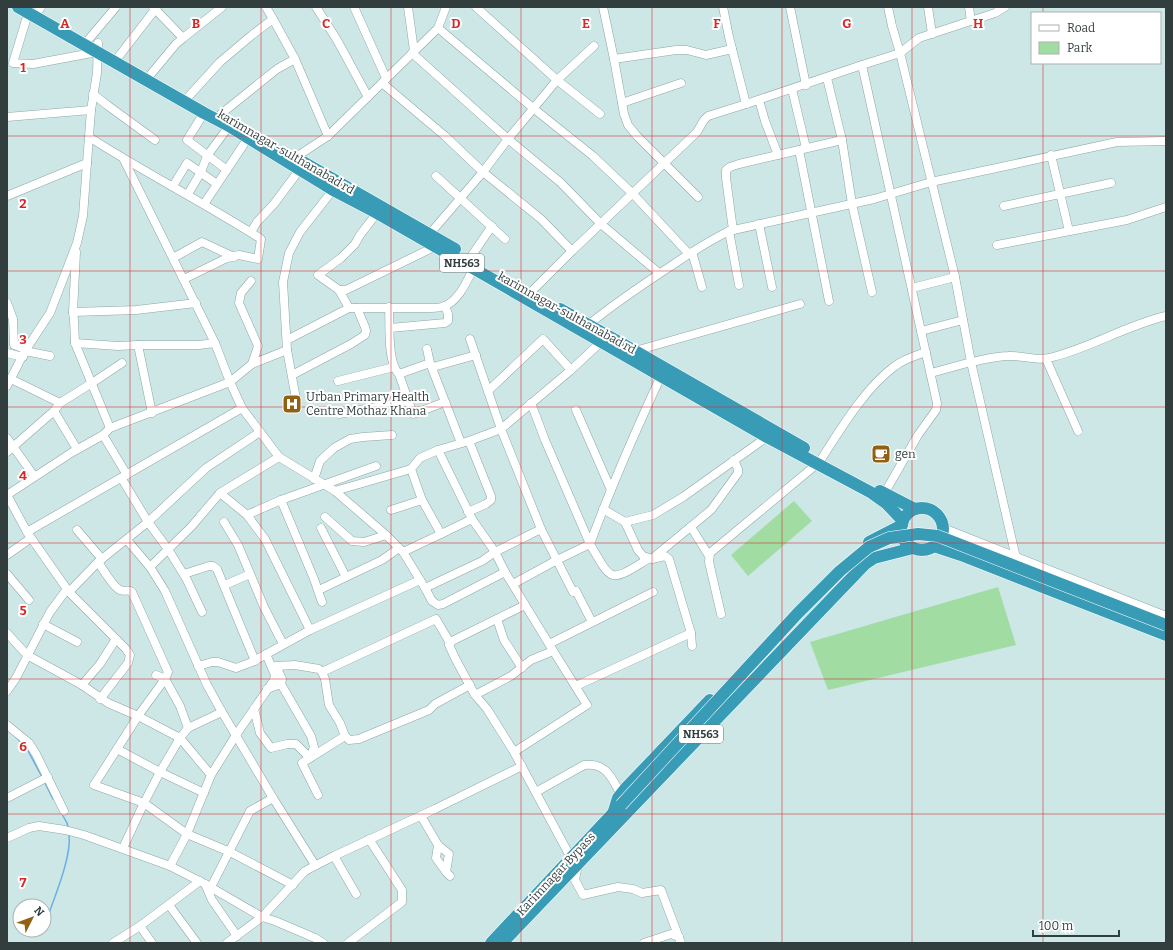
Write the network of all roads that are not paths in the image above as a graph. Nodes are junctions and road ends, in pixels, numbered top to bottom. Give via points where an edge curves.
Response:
1 (18, 7) edge
2 (116, 7) edge
3 (222, 7) edge
4 (266, 7) edge
5 (316, 7) edge
6 (354, 7) edge
7 (408, 7) edge
8 (446, 7) edge
9 (476, 7) edge
10 (603, 7) edge
11 (723, 7) edge
12 (790, 7) edge
13 (888, 7) edge
14 (928, 7) edge
15 (969, 7) edge
16 (1005, 7) edge
17 (155, 8) edge
18 (36, 10) edge
19 (273, 19) junction
20 (971, 21) junction
21 (438, 28) junction
22 (932, 34) junction
23 (183, 38) junction
24 (95, 45) junction
25 (594, 46) dead end
26 (732, 49) junction
27 (413, 52) junction
28 (900, 53) junction
29 (119, 56) junction
30 (295, 59) junction
31 (614, 59) junction
32 (862, 65) junction
33 (151, 74) junction
34 (827, 78) junction
35 (384, 80) junction
36 (557, 80) junction
37 (681, 84) dead end
38 (806, 85) junction
39 (792, 89) junction
40 (93, 94) junction
41 (189, 96) junction
42 (368, 96) junction
43 (759, 100) junction
44 (622, 103) junction
45 (746, 104) junction
46 (533, 108) junction
47 (91, 110) junction
48 (204, 113) junction
49 (221, 114) junction
50 (600, 114) dead end
51 (7, 116) edge
52 (230, 126) junction
53 (328, 136) junction
54 (89, 137) junction
55 (248, 138) junction
56 (155, 140) dead end
57 (508, 140) junction
58 (842, 140) junction
59 (1166, 141) edge
60 (802, 149) junction
61 (778, 155) junction
62 (1051, 155) junction
63 (207, 156) junction
64 (124, 160) junction
65 (87, 163) junction
66 (298, 163) junction
67 (665, 164) junction
68 (227, 170) junction
69 (201, 172) junction
70 (483, 172) junction
71 (436, 176) dead end
72 (931, 182) junction
73 (1111, 183) dead end
74 (217, 184) junction
75 (173, 186) junction
76 (336, 186) junction
77 (188, 194) junction
78 (633, 194) junction
79 (891, 194) junction
80 (1060, 195) junction
81 (7, 196) edge
82 (698, 196) dead end
83 (460, 199) junction
84 (204, 204) junction
85 (852, 204) junction
86 (1004, 206) dead end
87 (1166, 207) edge
88 (377, 213) junction
89 (811, 213) junction
90 (601, 224) junction
91 (760, 224) junction
92 (492, 226) junction
93 (731, 230) junction
94 (1068, 231) junction
95 (251, 232) junction
96 (427, 237) junction
97 (505, 239) dead end
98 (77, 243) junction
99 (997, 245) dead end
100 (434, 247) junction
101 (572, 251) junction
102 (691, 253) junction
103 (234, 257) junction
104 (173, 258) junction
105 (472, 263) junction
106 (659, 274) junction
107 (955, 277) junction
108 (184, 279) junction
109 (251, 281) dead end
110 (739, 285) dead end
111 (702, 287) dead end
112 (772, 287) dead end
113 (912, 288) junction
114 (339, 290) junction
115 (872, 292) dead end
116 (530, 293) junction
117 (829, 301) dead end
118 (7, 303) edge
119 (196, 303) junction
120 (800, 304) dead end
121 (445, 306) junction
122 (389, 307) junction
123 (353, 308) junction
124 (72, 312) junction
125 (1166, 316) edge
126 (963, 320) junction
127 (588, 325) junction
128 (390, 328) junction
129 (921, 331) junction
130 (470, 339) dead end
131 (287, 340) junction
132 (600, 342) junction
133 (75, 343) junction
134 (215, 343) junction
135 (138, 346) junction
136 (427, 349) dead end
137 (287, 350) junction
138 (635, 351) junction
139 (926, 352) junction
140 (7, 353) edge
141 (24, 354) junction
142 (476, 355) junction
143 (50, 356) dead end
144 (1046, 359) junction
145 (971, 362) junction
146 (122, 363) dead end
147 (252, 364) junction
148 (432, 365) junction
149 (394, 367) junction
150 (571, 370) junction
151 (930, 373) junction
152 (399, 374) junction
153 (292, 375) junction
154 (661, 376) junction
155 (338, 381) dead end
156 (230, 382) junction
157 (9, 383) edge
158 (92, 383) junction
159 (488, 391) junction
160 (408, 401) junction
161 (445, 402) junction
162 (60, 403) junction
163 (531, 403) junction
164 (297, 404) dead end
165 (242, 408) junction
166 (576, 410) dead end
167 (54, 411) junction
168 (152, 413) junction
169 (339, 414) dead end
170 (110, 428) junction
171 (501, 429) junction
172 (1078, 431) dead end
173 (260, 432) junction
174 (392, 434) dead end
175 (103, 435) junction
176 (766, 437) junction
177 (7, 438) edge
178 (465, 442) junction
179 (77, 449) junction
180 (10, 450) edge
181 (438, 450) junction
182 (279, 457) junction
183 (734, 460) junction
184 (820, 461) junction
185 (376, 466) dead end
186 (411, 469) junction
187 (34, 476) junction
188 (124, 477) junction
189 (314, 479) junction
190 (325, 485) junction
191 (611, 490) junction
192 (335, 491) junction
193 (220, 493) junction
194 (884, 494) junction
195 (7, 495) edge
196 (281, 500) junction
197 (422, 500) junction
198 (603, 509) junction
199 (915, 509) junction
200 (391, 510) dead end
201 (247, 514) junction
202 (470, 516) junction
203 (325, 517) dead end
204 (148, 522) junction
205 (224, 522) dead end
206 (625, 522) junction
207 (902, 523) junction
208 (691, 527) junction
209 (321, 528) dead end
210 (943, 528) junction
211 (541, 529) junction
212 (77, 530) dead end
213 (441, 534) junction
214 (29, 535) junction
215 (386, 535) junction
216 (127, 540) junction
217 (590, 544) junction
218 (934, 546) junction
219 (913, 548) junction
220 (168, 549) junction
221 (401, 550) junction
222 (495, 552) junction
223 (7, 555) edge
224 (709, 556) junction
225 (1016, 558) junction
226 (650, 559) junction
227 (100, 560) junction
228 (557, 560) junction
229 (150, 567) junction
230 (505, 572) junction
231 (7, 574) edge
232 (184, 574) junction
233 (250, 574) junction
234 (346, 576) junction
235 (420, 580) junction
236 (513, 584) junction
237 (225, 585) junction
238 (425, 588) junction
239 (319, 590) junction
240 (68, 591) junction
241 (653, 592) dead end
242 (28, 600) dead end
243 (322, 602) dead end
244 (525, 605) junction
245 (202, 612) dead end
246 (721, 614) dead end
247 (1166, 616) edge
248 (496, 619) junction
249 (592, 622) junction
250 (43, 624) junction
251 (1166, 625) edge
252 (310, 630) junction
253 (7, 633) edge
254 (691, 633) junction
255 (1166, 634) edge
256 (116, 639) junction
257 (77, 642) dead end
258 (450, 643) junction
259 (283, 644) junction
260 (692, 646) dead end
261 (551, 647) junction
262 (266, 654) junction
263 (27, 655) junction
264 (255, 661) junction
265 (198, 666) junction
266 (522, 668) junction
267 (322, 672) junction
268 (156, 675) dead end
269 (165, 679) junction
270 (281, 684) junction
271 (82, 685) junction
272 (470, 686) junction
273 (576, 686) junction
274 (268, 689) junction
275 (7, 691) edge
276 (476, 695) junction
277 (100, 699) junction
278 (254, 709) junction
279 (222, 712) junction
280 (138, 716) junction
281 (7, 725) edge
282 (188, 728) junction
283 (236, 735) junction
284 (345, 736) junction
285 (180, 738) junction
286 (116, 749) junction
287 (514, 752) junction
288 (310, 758) junction
289 (522, 766) junction
290 (160, 772) junction
291 (211, 775) junction
292 (45, 779) junction
293 (536, 792) junction
294 (204, 793) junction
295 (318, 795) dead end
296 (7, 798) edge
297 (273, 798) junction
298 (144, 803) junction
299 (618, 804) junction
300 (64, 811) dead end
301 (421, 816) junction
302 (187, 834) junction
303 (7, 838) edge
304 (369, 840) junction
305 (438, 845) junction
306 (123, 848) junction
307 (230, 852) junction
308 (334, 856) junction
309 (575, 861) junction
310 (316, 865) junction
311 (170, 866) junction
312 (205, 884) junction
313 (293, 885) junction
314 (356, 894) dead end
315 (169, 904) junction
316 (262, 918) junction
317 (140, 926) junction
318 (237, 936) junction
319 (680, 940) edge
320 (113, 943) edge
321 (152, 943) edge
322 (198, 943) edge
323 (228, 943) edge
324 (323, 943) edge
325 (348, 943) edge
326 (491, 943) edge
327 (502, 943) edge
328 (644, 943) edge

1 - 18 highway, NH563
2 - 24 street
3 - 23 street
4 - 19 street
5 - 42 street
6 - 35 street
7 - 27 street
8 - 21 street
9 - 36 street
10 - 31 street
11 - 26 street
12 - 38 street
13 - 28 street
14 - 22 street
15 - 20 street
16 - 20 street
17 - 23 street
17 - 29 street
18 - 24 highway, karimnagar-sulthanabad rd / NH563
18 - 24 street via 26,20 13,64 33,64
19 - 30 street
19 - 41 street via 220,62
20 - 22 street
21 - 27 street
21 - 46 street
22 - 28 street via 919,38
23 - 33 street
24 - 29 highway, karimnagar-sulthanabad rd / NH563
24 - 40 street via 97,72
24 - 48 highway, NH563
25 - 36 street
26 - 31 street via 706,54 676,50
26 - 45 street
27 - 35 street
27 - 57 street
28 - 32 street
28 - 72 street
29 - 33 highway, karimnagar-sulthanabad rd / NH563
30 - 49 street via 277,69
30 - 53 street
31 - 44 street
32 - 34 street
32 - 79 street
33 - 41 highway, karimnagar-sulthanabad rd / NH563
34 - 38 street
34 - 58 street
35 - 42 street
35 - 70 street
36 - 46 street
36 - 50 street
37 - 44 street
38 - 39 street
39 - 43 street
39 - 60 street
40 - 47 street
40 - 56 street
41 - 49 highway, karimnagar-sulthanabad rd / NH563
42 - 53 street
43 - 45 street
43 - 61 street via 764,121
44 - 67 street via 628,126
45 - 67 street via 708,116 697,132
46 - 57 street
46 - 78 street via 593,156
47 - 51 street
47 - 54 street
48 - 52 highway, NH563
48 - 63 street via 187,140
49 - 66 highway, karimnagar-sulthanabad rd / NH563
52 - 55 highway, NH563
52 - 63 street
53 - 66 street
54 - 64 street
54 - 65 street
55 - 66 highway, NH563
55 - 68 street
57 - 70 street
57 - 90 street via 560,182
58 - 60 street
58 - 85 street
59 - 62 street via 1117,142
60 - 61 street
60 - 89 street
61 - 93 street via 726,170
62 - 72 street
62 - 80 street
63 - 68 street
63 - 69 street
64 - 75 street
64 - 104 street
65 - 81 street
65 - 98 street via 83,216
66 - 76 highway, karimnagar-sulthanabad rd / NH563
66 - 95 street via 274,204
67 - 78 street
67 - 82 street
68 - 74 street
69 - 74 street
69 - 75 street via 187,163
69 - 77 street
70 - 83 street
70 - 101 street via 541,219
71 - 83 street
72 - 79 street
72 - 107 street
73 - 80 street
74 - 84 street
75 - 77 street
76 - 88 highway, NH563
76 - 96 highway, karimnagar-sulthanabad rd / NH563
76 - 131 street via 300,232 288,253 283,282
77 - 84 street
78 - 90 street
78 - 102 street
79 - 85 street
79 - 113 street
80 - 86 street
80 - 94 street
83 - 92 street
83 - 96 street
84 - 95 street
85 - 89 street
85 - 115 street
87 - 94 street via 1127,220
88 - 96 highway, NH563
88 - 114 street via 355,244 318,275
89 - 91 street
89 - 117 street
90 - 101 street
90 - 106 street
91 - 93 street
91 - 112 street
92 - 97 street
92 - 105 street
93 - 102 street
93 - 110 street
94 - 99 street
95 - 103 street via 261,239 258,259 239,255
96 - 100 highway, NH563
96 - 105 highway, karimnagar-sulthanabad rd / NH563
98 - 124 street
98 - 141 street via 50,313
100 - 105 highway, NH563
100 - 114 street via 346,290
101 - 116 street
102 - 106 street
102 - 111 street
103 - 104 street via 202,242
103 - 108 street
104 - 108 street
105 - 116 highway, karimnagar-sulthanabad rd / NH563
105 - 121 street via 462,290
105 - 132 highway, NH563
106 - 127 street
107 - 113 street
107 - 126 street
108 - 119 street
109 - 147 street via 240,293 239,303 258,346
113 - 129 street
114 - 123 street
116 - 127 highway, karimnagar-sulthanabad rd / NH563
118 - 141 street via 13,319 14,345 25,349
119 - 124 street via 136,310
119 - 134 street
120 - 138 street
121 - 122 street
121 - 128 street via 449,317 446,323
122 - 123 street
122 - 128 street
123 - 131 street
123 - 153 street via 365,327 365,335
124 - 133 street
125 - 144 street
126 - 129 street
126 - 145 street
127 - 138 highway, karimnagar-sulthanabad rd / NH563
128 - 149 street via 390,349
129 - 139 street
130 - 142 street
131 - 137 street
132 - 150 street
132 - 154 highway, NH563
133 - 135 street
133 - 158 street
134 - 135 street
134 - 156 street
135 - 168 street
136 - 148 street
137 - 147 street
137 - 153 street
138 - 184 highway, karimnagar-sulthanabad rd / NH563
139 - 151 street
139 - 184 street via 905,359 878,382 851,413
140 - 141 street
141 - 143 street
141 - 157 street
142 - 148 street
142 - 159 street
144 - 145 street via 1007,356
144 - 172 street
145 - 151 street
145 - 225 street
146 - 158 street
147 - 156 street
148 - 152 street
148 - 161 street
149 - 152 street
149 - 155 street
150 - 159 street via 543,338
150 - 163 street
151 - 194 street via 936,410 918,435
152 - 160 street
153 - 164 street
154 - 176 highway, NH563
154 - 191 street
156 - 165 street
156 - 168 street
157 - 162 street
158 - 162 street
158 - 170 street
159 - 171 street
160 - 161 street via 413,414
160 - 169 street
161 - 178 street
162 - 167 street
163 - 171 street
163 - 217 street
165 - 173 street
165 - 188 street
166 - 191 street
167 - 179 street
167 - 180 street
168 - 170 street
170 - 175 street
171 - 178 street
171 - 211 street
173 - 182 street
173 - 204 street via 206,468
174 - 189 street via 350,439 334,448 320,460
175 - 179 street
175 - 188 street
176 - 183 street
176 - 184 highway, NH563
177 - 180 street
178 - 181 street
178 - 202 street via 491,496 491,500
179 - 187 street
180 - 187 street
181 - 186 street via 420,458
181 - 202 street
182 - 189 street
182 - 193 street
183 - 206 street via 654,516
183 - 208 street via 738,469 735,478 710,510
184 - 194 highway, karimnagar-sulthanabad rd / NH563
184 - 207 highway, NH563 via 886,503
184 - 224 street via 717,546
185 - 190 street
186 - 192 street
186 - 197 street
187 - 195 street
188 - 204 street
188 - 214 street
189 - 190 street
190 - 192 street
190 - 196 street
191 - 198 street
192 - 215 street
193 - 201 street
193 - 220 street
194 - 199 highway, karimnagar-sulthanabad rd / NH563
195 - 214 street
196 - 201 street
196 - 239 street
197 - 200 street
197 - 213 street
198 - 206 street
198 - 217 street
199 - 207 highway, NH563
199 - 210 highway, NH563 via 928,509 935,513 941,519
201 - 252 street via 265,539
202 - 213 street
202 - 222 street
203 - 215 street via 352,541 364,542
204 - 216 street
204 - 220 street
205 - 233 street
206 - 226 street via 638,550
207 - 219 highway, NH563 via 902,534
207 - 299 highway, NH563 via 850,555 774,632
208 - 224 street
208 - 226 street
209 - 234 street
210 - 218 highway via 942,536
210 - 225 street
211 - 222 street
211 - 228 street
212 - 227 street
213 - 221 street
214 - 223 street
214 - 240 street
215 - 221 street
216 - 227 street
216 - 229 street
217 - 226 street via 606,570 616,577
217 - 228 street
218 - 219 highway, NH563 via 926,550
218 - 255 highway
219 - 309 highway, NH563 via 874,558 865,564 627,811
220 - 229 street
220 - 232 street
221 - 234 street
221 - 235 street
222 - 230 street
222 - 238 street via 482,561
224 - 246 street
225 - 247 street
226 - 254 street via 665,556 669,559
227 - 240 street
227 - 269 street via 117,587 131,591 134,595 168,670
228 - 236 street
228 - 249 street
229 - 265 street via 165,591
230 - 236 street
230 - 238 street via 443,604 438,605 432,601
231 - 242 street
232 - 237 street via 213,566
232 - 245 street
233 - 237 street
233 - 259 street
234 - 239 street
235 - 238 street
235 - 252 street
236 - 244 street
237 - 264 street
239 - 243 street
240 - 250 street via 55,604
240 - 256 street
241 - 249 street
244 - 248 street
244 - 261 street
248 - 258 street
248 - 266 street via 504,640
249 - 261 street
250 - 257 street
250 - 263 street
251 - 299 highway, bridge via 938,536 918,534 889,538 869,547 840,571
252 - 259 street
253 - 263 street
254 - 260 street
254 - 273 street
256 - 271 street
256 - 277 street via 128,652 130,659
258 - 267 street via 436,619
258 - 272 street via 450,650
259 - 262 street
261 - 266 street
261 - 273 street
262 - 264 street
262 - 274 street via 275,675
263 - 271 street
263 - 275 street
264 - 265 street via 236,668 218,662
265 - 279 street
266 - 276 street
267 - 270 street via 319,669 295,665 276,666 282,679
267 - 284 street via 329,705
268 - 269 street
269 - 280 street
269 - 282 street
270 - 274 street
270 - 288 street via 311,736 314,747
271 - 277 street
272 - 276 street
272 - 284 street via 435,704 430,710 359,739 350,740
273 - 287 street via 587,705
274 - 278 street
276 - 287 street
277 - 280 street
278 - 283 street
278 - 288 street via 260,733 271,748 296,744
279 - 282 street
279 - 283 street
280 - 285 street
280 - 286 street
281 - 292 street via 29,742
282 - 285 street
283 - 291 street
283 - 297 street
284 - 288 street
285 - 290 street
285 - 291 street
286 - 290 street
286 - 298 street via 94,785
287 - 289 street
288 - 295 street via 302,763
289 - 293 street
289 - 301 street
290 - 294 street
290 - 298 street
291 - 294 street
292 - 296 street
292 - 300 street
293 - 299 street via 584,765 591,764 610,775
293 - 309 street
294 - 302 street
297 - 307 street via 250,811
297 - 310 street
298 - 302 street
298 - 306 street
299 - 309 highway, Karimnagar Bypass / NH563
301 - 304 street
301 - 305 street
302 - 307 street
302 - 311 street
303 - 306 street via 39,826 65,830
304 - 308 street
304 - 325 street via 402,890 402,902
305 - 305 street via 449,854 448,874 436,858
306 - 311 street
307 - 312 street
307 - 313 street
308 - 310 street
308 - 314 street
309 - 319 street via 575,880 583,894 618,887 633,889 642,894 661,890
309 - 326 highway, Karimnagar Bypass / NH563
309 - 327 highway, NH563
310 - 313 street via 305,871
311 - 312 street
312 - 315 street
312 - 316 street
312 - 318 street via 212,900
313 - 316 street
315 - 317 street
315 - 322 street
316 - 318 street
316 - 324 street via 275,921
317 - 320 street
317 - 321 street
318 - 323 street
319 - 328 street via 671,934

